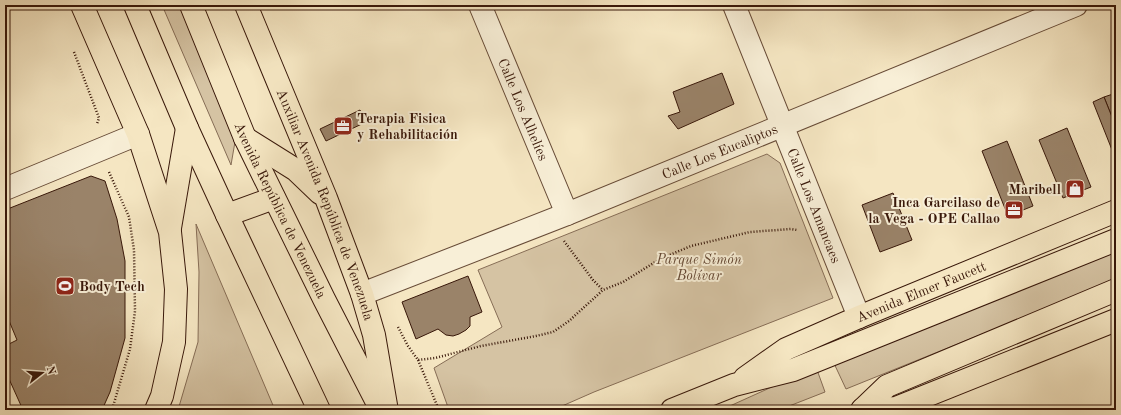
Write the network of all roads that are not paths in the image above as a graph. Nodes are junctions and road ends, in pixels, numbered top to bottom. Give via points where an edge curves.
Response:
1 (82, 5) edge
2 (135, 5) edge
3 (190, 5) edge
4 (246, 5) edge
5 (480, 5) edge
6 (734, 5) edge
7 (1076, 5) edge
8 (782, 125) junction
9 (187, 128) junction
10 (138, 134) junction
11 (245, 138) junction
12 (5, 189) edge
13 (274, 198) junction
14 (326, 198) junction
15 (1116, 211) edge
16 (227, 215) junction
17 (558, 217) junction
18 (170, 232) junction
19 (1116, 240) edge
20 (1116, 290) edge
21 (362, 294) junction
22 (859, 317) junction
23 (1116, 320) edge
24 (734, 385) junction
25 (156, 410) edge
26 (319, 410) edge
27 (382, 410) edge
28 (387, 410) edge
29 (672, 410) edge
30 (863, 410) edge

1 - 10 main road
2 - 9 main road
3 - 11 main road, Avenida República de Venezuela
4 - 14 main road, Auxiliar Avenida República de Venezuela
5 - 17 street, Calle Los Alhelíes
6 - 8 street, Calle Los Amancaes
7 - 8 street, Calle Los Eucaliptos
8 - 17 street, Calle Los Eucaliptos
8 - 22 street, Calle Los Amancaes
9 - 16 main road
9 - 18 main road
10 - 12 street
10 - 18 main road
11 - 13 main road, Avenida República de Venezuela
11 - 14 main road via 296,170
13 - 16 main road
13 - 27 main road, Avenida República de Venezuela
14 - 21 main road, Auxiliar Avenida República de Venezuela
15 - 22 main road, Avenida Elmer Faucett
16 - 26 main road
17 - 21 street, Calle Los Eucaliptos
18 - 25 main road via 176,289 174,342 162,396
19 - 24 main road, Avenida Elmer Faucett via 793,370
20 - 30 main road via 887,386
21 - 28 main road, Auxiliar Avenida República de Venezuela via 374,334
22 - 24 main road, Avenida Elmer Faucett via 786,349
23 - 30 main road via 896,408
24 - 29 main road, Avenida Elmer Faucett

